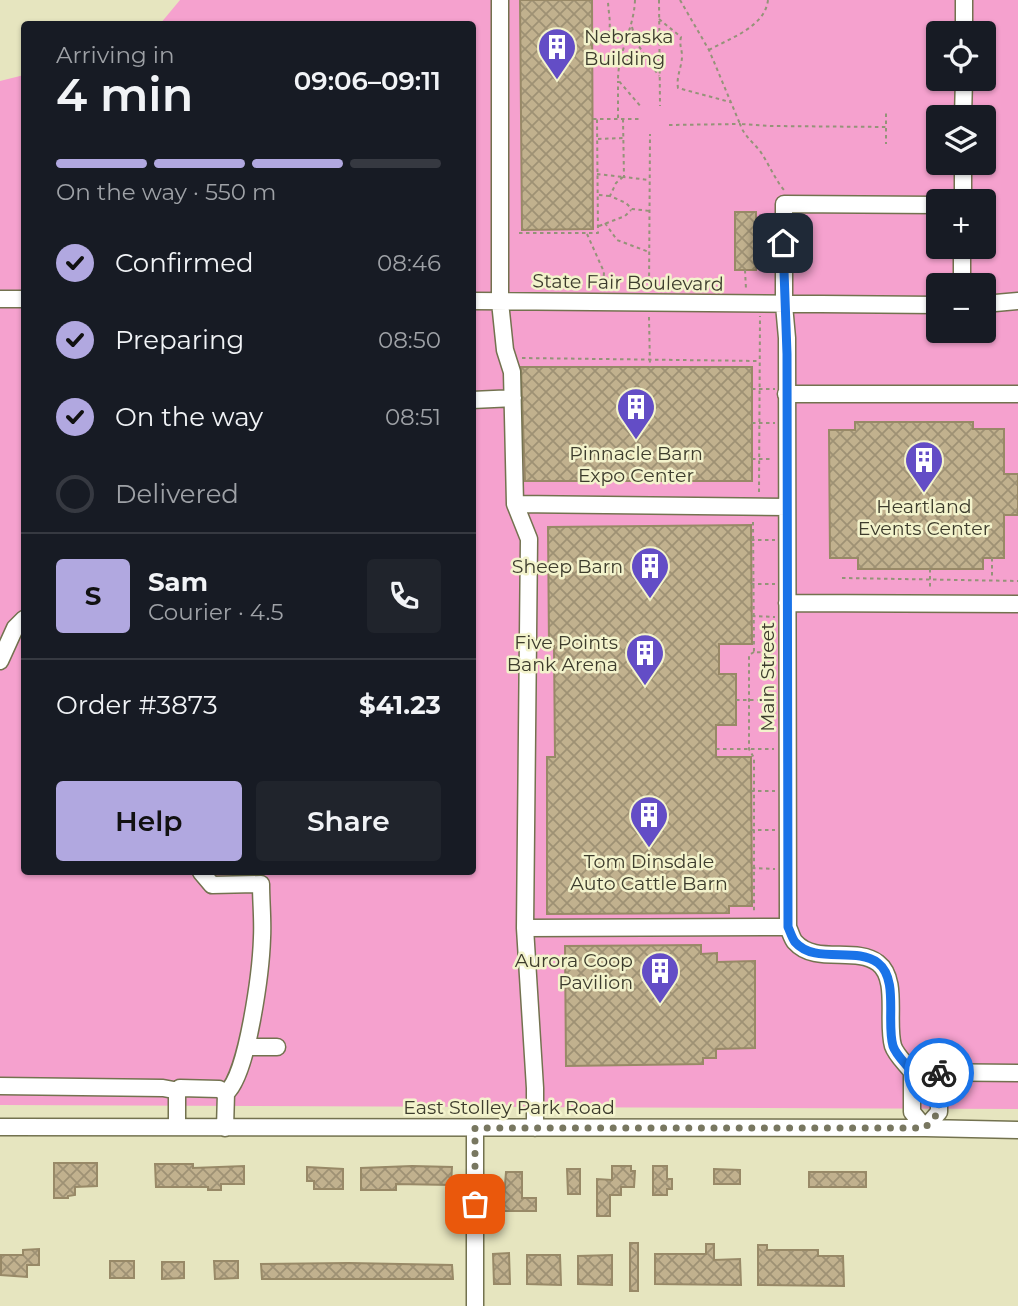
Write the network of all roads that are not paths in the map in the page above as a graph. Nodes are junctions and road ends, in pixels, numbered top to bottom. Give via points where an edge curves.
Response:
1 (500, 0) edge
2 (964, 0) edge
3 (964, 21) edge
4 (926, 205) edge
5 (0, 299) edge
6 (21, 299) edge
7 (1018, 301) edge
8 (476, 302) edge
9 (500, 302) junction
10 (996, 303) edge
11 (784, 305) junction
12 (926, 306) edge
13 (786, 392) junction
14 (1018, 394) edge
15 (513, 398) junction
16 (476, 400) edge
17 (515, 504) junction
18 (787, 507) junction
19 (1018, 604) edge
20 (788, 610) junction
21 (21, 622) edge
22 (0, 661) edge
23 (204, 875) edge
24 (788, 927) junction
25 (525, 928) junction
26 (248, 1047) junction
27 (277, 1047) dead end
28 (912, 1072) junction
29 (939, 1072) junction
30 (1018, 1073) edge
31 (0, 1086) edge
32 (179, 1091) junction
33 (226, 1093) junction
34 (0, 1127) edge
35 (177, 1127) junction
36 (225, 1128) junction
37 (475, 1128) junction
38 (535, 1128) junction
39 (925, 1128) junction
40 (1018, 1130) edge
41 (475, 1306) edge

1 - 9 street
2 - 3 street
4 - 11 street, Main Street via 785,204
5 - 6 street
7 - 10 street
8 - 9 street, State Fair Boulevard
9 - 11 street, State Fair Boulevard
9 - 15 street
11 - 12 street, State Fair Boulevard
11 - 13 street, Main Street
13 - 14 street
13 - 18 street, Main Street
15 - 16 street
15 - 17 street
17 - 18 street
17 - 25 street via 530,539
18 - 20 street, Main Street
19 - 20 street
20 - 24 street, Main Street
21 - 22 street
23 - 26 street via 212,885 261,884 262,938
24 - 25 street
24 - 28 street via 795,942 809,950 867,957 886,971 894,1049
25 - 38 street
26 - 27 street
26 - 33 street via 233,1088
28 - 29 street
28 - 39 street via 912,1112
29 - 30 street
29 - 39 street via 939,1112
31 - 32 street
32 - 33 street via 219,1089
32 - 35 street
33 - 36 street
34 - 35 street, East Stolley Park Road
35 - 36 street, East Stolley Park Road
36 - 37 street, East Stolley Park Road
37 - 38 street, East Stolley Park Road
37 - 41 street
38 - 39 street, East Stolley Park Road
39 - 40 street, East Stolley Park Road

